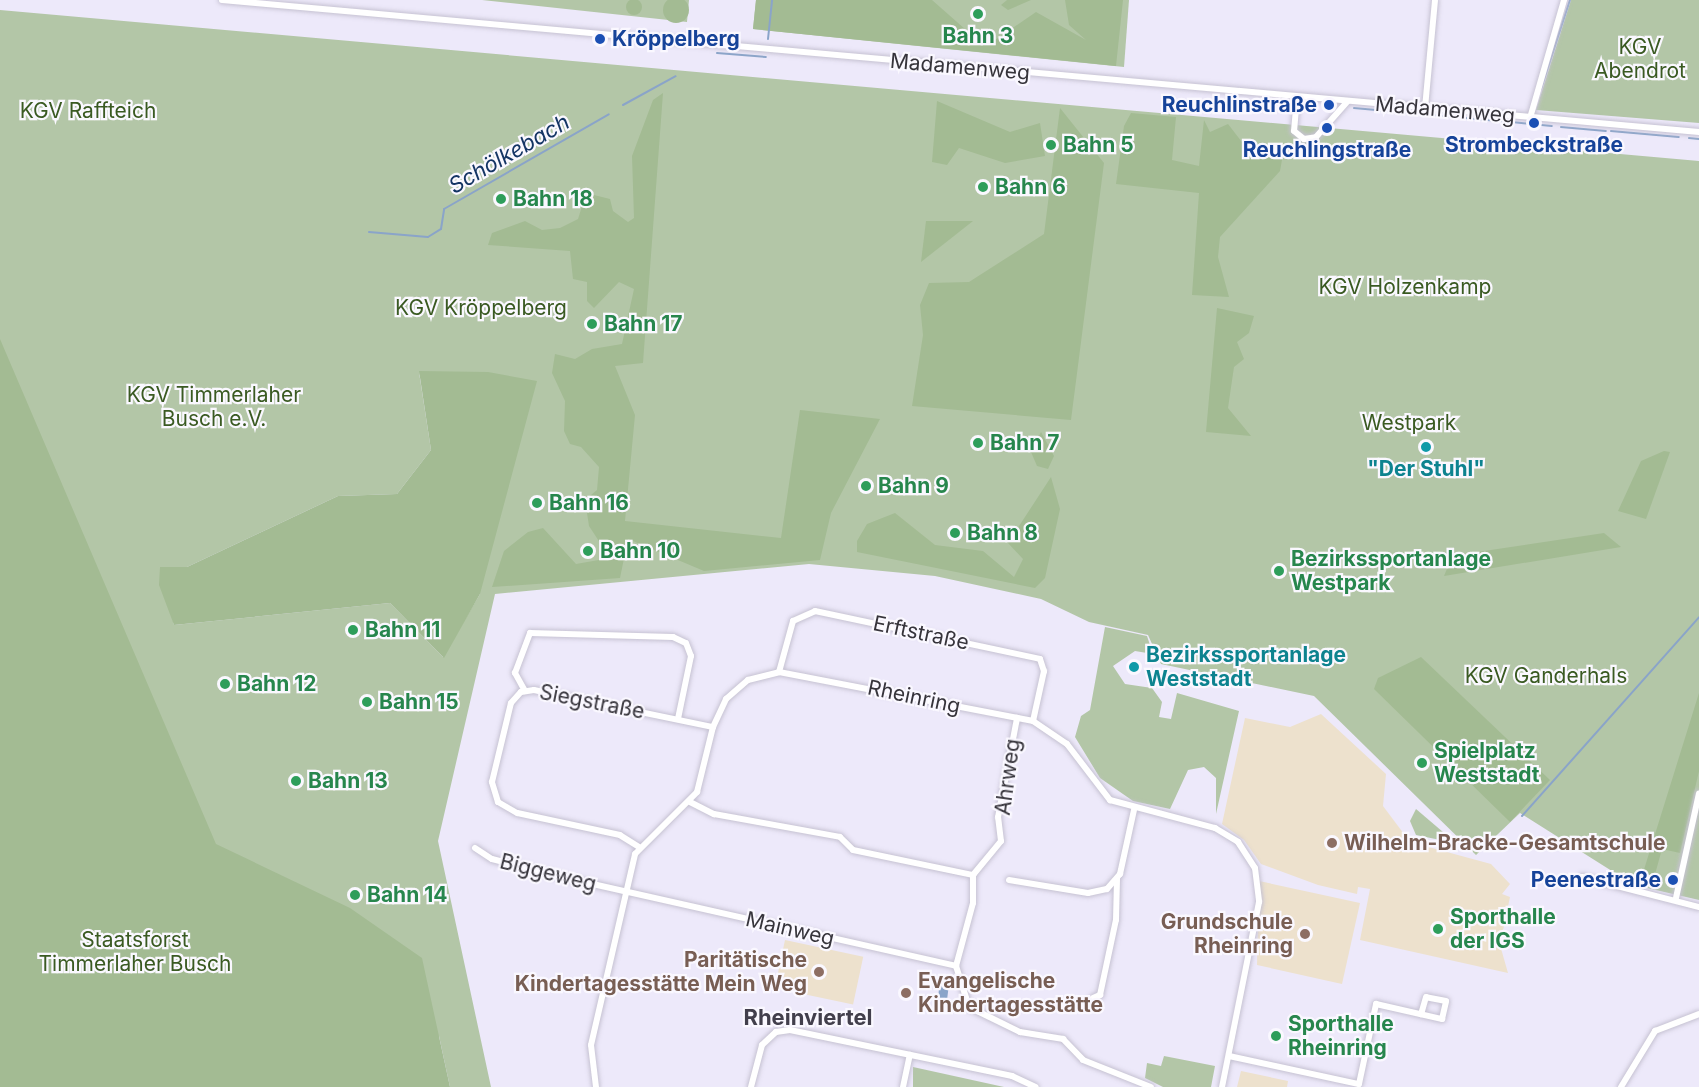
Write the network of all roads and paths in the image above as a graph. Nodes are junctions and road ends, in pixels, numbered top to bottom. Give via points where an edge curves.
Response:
1 (222, 0) edge
2 (1435, 0) edge
3 (1564, 0) edge
4 (1297, 97) junction
5 (1348, 101) junction
6 (1425, 108) junction
7 (1530, 118) junction
8 (1699, 132) edge
9 (779, 672) junction
10 (525, 691) junction
11 (1017, 718) junction
12 (678, 719) junction
13 (1033, 721) junction
14 (713, 727) junction
15 (1699, 793) edge
16 (690, 802) junction
17 (1134, 810) junction
18 (639, 847) junction
19 (475, 848) dead end
20 (973, 875) junction
21 (1582, 877) dead end
22 (1117, 879) junction
23 (1009, 880) dead end
24 (624, 892) junction
25 (1676, 898) junction
26 (1699, 907) edge
27 (956, 966) junction
28 (1094, 998) dead end
29 (1421, 1014) junction
30 (1699, 1014) edge
31 (910, 1055) junction
32 (1229, 1056) junction
33 (596, 1087) edge
34 (752, 1087) edge
35 (903, 1087) edge
36 (1036, 1087) edge
37 (1151, 1087) edge
38 (1222, 1087) edge
39 (1621, 1087) edge

1 - 4 street, Madamenweg
2 - 6 street
3 - 7 street
4 - 5 street, Madamenweg
4 - 5 street via 1294,131 1304,139 1316,137
5 - 6 street, Madamenweg
6 - 7 street, Madamenweg
7 - 8 street, Madamenweg
9 - 11 street, Rheinring
9 - 13 street, Erftstraße via 793,621 815,611 1040,659 1044,671
9 - 14 street via 736,689
10 - 12 street, Siegstraße
10 - 12 street via 515,673 530,633 673,637 686,643 691,656
10 - 18 street, Siegstraße via 507,711 492,782 498,802 517,813 620,835
11 - 13 street, Rheinring
11 - 20 street, Ahrweg via 998,817 1001,841
12 - 14 street, Siegstraße
13 - 17 street, Rheinring via 1067,744 1101,792
14 - 16 street via 702,781
15 - 25 street
16 - 18 street
16 - 20 street via 714,814 840,837 853,850
17 - 22 street
17 - 32 street, Rheinring via 1222,831 1242,847 1255,868 1259,902
18 - 24 street
19 - 24 street, Biggeweg via 492,859
20 - 27 street via 973,903
21 - 25 street via 1636,893
22 - 23 street via 1107,889 1088,893
22 - 28 street via 1121,896 1100,996
24 - 27 street, Mainweg
24 - 33 street via 591,1045
25 - 26 street
27 - 37 street via 969,1007 1020,1032 1063,1039 1083,1060
29 - 29 street via 1426,997 1446,1001 1442,1019
29 - 32 street via 1376,1004 1359,1084
30 - 39 street via 1676,1018 1655,1031
31 - 34 street via 781,1031 762,1045
31 - 35 street
31 - 36 street via 1012,1076
32 - 38 street, Rheinring

